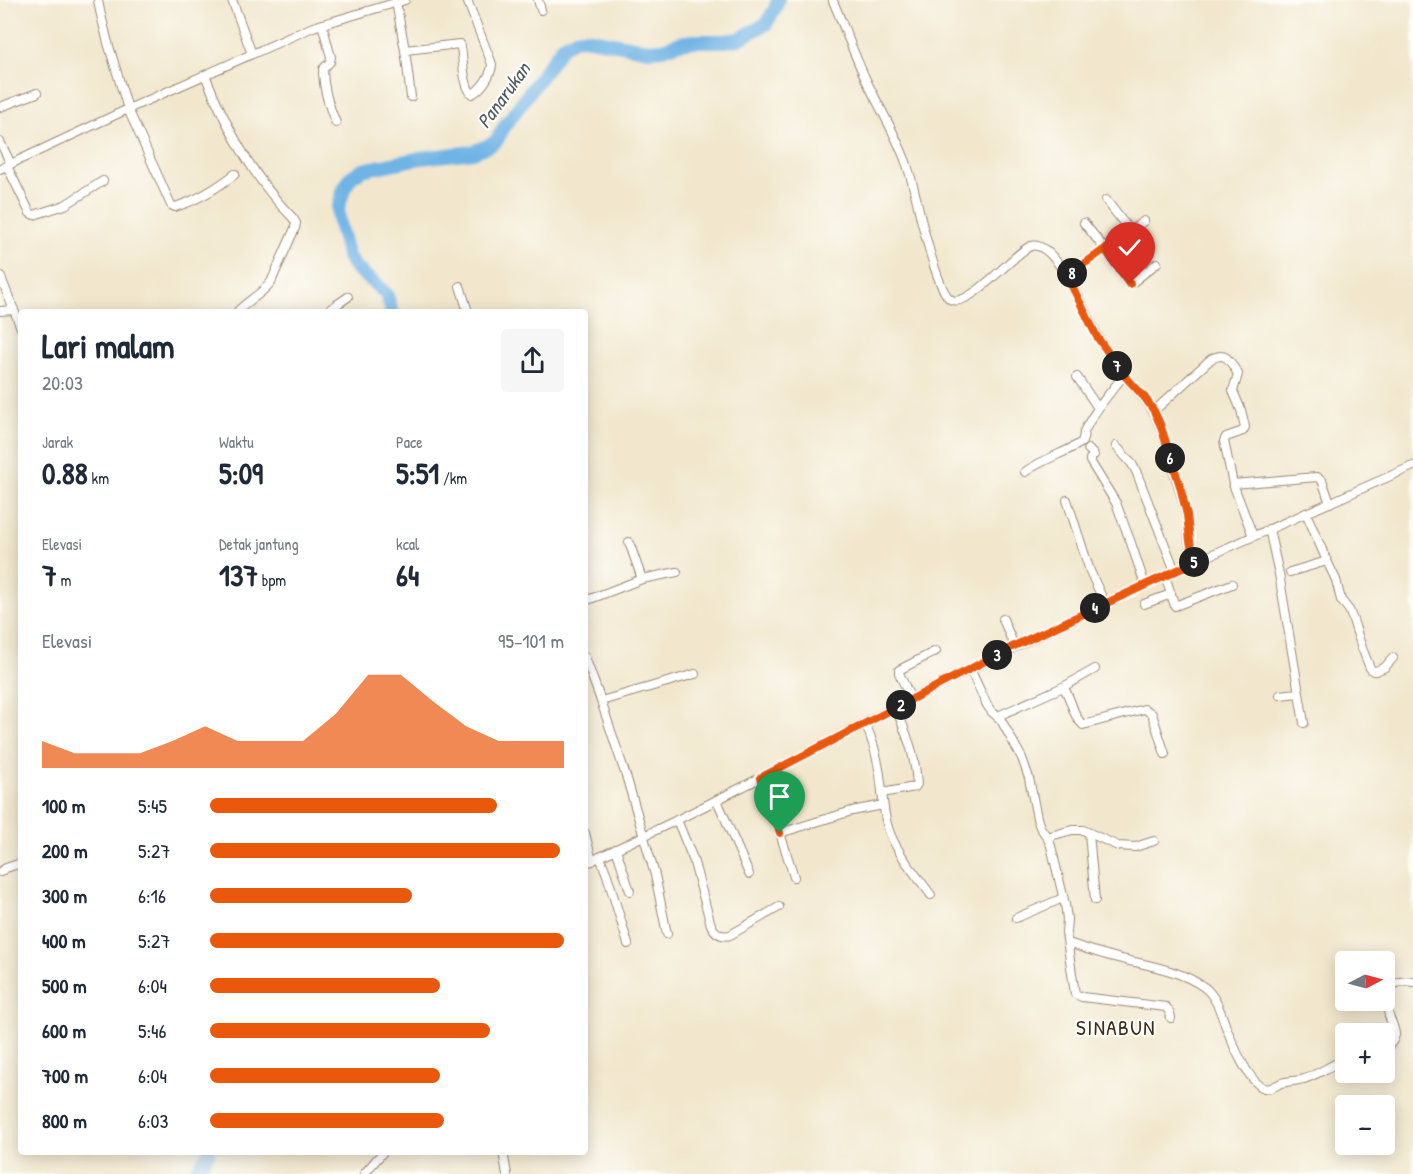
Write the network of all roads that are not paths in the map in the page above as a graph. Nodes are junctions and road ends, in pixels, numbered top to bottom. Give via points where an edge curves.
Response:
1 (98, 0) edge
2 (232, 0) edge
3 (405, 0) edge
4 (467, 0) edge
5 (538, 0) edge
6 (833, 1) edge
7 (396, 2) junction
8 (541, 10) dead end
9 (322, 24) junction
10 (405, 50) junction
11 (252, 54) junction
12 (205, 75) junction
13 (37, 93) dead end
14 (411, 97) dead end
15 (0, 107) edge
16 (128, 110) junction
17 (336, 123) dead end
18 (0, 142) edge
19 (6, 166) edge
20 (235, 174) dead end
21 (104, 181) dead end
22 (1106, 200) dead end
23 (1144, 221) dead end
24 (1084, 223) dead end
25 (1130, 231) junction
26 (1105, 249) junction
27 (1157, 263) dead end
28 (0, 275) edge
29 (1067, 276) junction
30 (460, 286) dead end
31 (348, 297) dead end
32 (14, 309) junction
33 (240, 309) edge
34 (330, 309) edge
35 (467, 309) edge
36 (0, 311) edge
37 (18, 320) edge
38 (1124, 375) junction
39 (1077, 377) dead end
40 (1098, 408) junction
41 (1154, 411) junction
42 (1116, 446) dead end
43 (1088, 449) dead end
44 (1413, 466) edge
45 (1025, 472) dead end
46 (1233, 484) junction
47 (1067, 500) dead end
48 (1330, 503) junction
49 (1306, 513) junction
50 (1269, 529) junction
51 (1253, 536) junction
52 (629, 542) dead end
53 (1327, 561) junction
54 (1195, 562) junction
55 (1175, 571) junction
56 (676, 572) dead end
57 (1290, 572) dead end
58 (1165, 576) junction
59 (642, 579) junction
60 (1232, 584) dead end
61 (1145, 585) junction
62 (1171, 594) junction
63 (588, 600) edge
64 (1106, 604) junction
65 (1144, 604) dead end
66 (1003, 619) dead end
67 (1014, 646) junction
68 (936, 651) dead end
69 (1394, 658) dead end
70 (588, 665) edge
71 (970, 669) junction
72 (1095, 669) dead end
73 (695, 674) dead end
74 (1063, 687) junction
75 (1298, 693) junction
76 (1280, 695) dead end
77 (911, 699) junction
78 (601, 701) junction
79 (896, 708) junction
80 (998, 716) junction
81 (865, 723) junction
82 (1304, 723) dead end
83 (1165, 754) dead end
84 (760, 778) junction
85 (882, 793) junction
86 (717, 800) junction
87 (883, 805) junction
88 (677, 820) junction
89 (780, 833) junction
90 (1089, 833) junction
91 (643, 835) junction
92 (1047, 837) junction
93 (1154, 841) dead end
94 (616, 849) junction
95 (600, 856) junction
96 (588, 862) edge
97 (18, 864) edge
98 (0, 872) edge
99 (749, 874) dead end
100 (794, 877) dead end
101 (630, 891) dead end
102 (931, 895) dead end
103 (1063, 898) junction
104 (1095, 900) dead end
105 (779, 907) dead end
106 (1016, 918) dead end
107 (667, 934) dead end
108 (1068, 943) junction
109 (628, 944) dead end
110 (1413, 981) edge
111 (1171, 1018) dead end
112 (1392, 1023) edge
113 (1335, 1065) edge
114 (380, 1155) edge
115 (504, 1155) edge
116 (364, 1174) edge
117 (507, 1174) edge

1 - 16 street
2 - 11 street
3 - 7 street
4 - 10 street via 492,64 477,92 468,92 460,44
5 - 8 street
6 - 29 street via 905,161 929,251 951,300 970,295 1031,246 1044,249
7 - 9 street
7 - 10 street
9 - 11 street
9 - 17 street via 331,57 323,75
10 - 14 street
11 - 12 street
12 - 16 street
12 - 33 street via 243,151 270,193 296,223 271,282
13 - 15 street
16 - 19 street
16 - 20 street via 172,206 212,192
18 - 19 street
19 - 21 street via 34,215 65,205
22 - 25 street
23 - 25 street
24 - 26 street
25 - 26 street
26 - 27 street via 1129,284
26 - 29 street
28 - 32 street
29 - 38 street via 1097,337
30 - 35 street
31 - 34 street
32 - 36 street
32 - 37 street
38 - 40 street
38 - 41 street
39 - 40 street
40 - 45 street via 1084,430 1082,442
41 - 46 street via 1194,373 1211,360 1225,356 1238,375 1233,391 1245,425 1243,431 1224,439
41 - 54 street via 1180,486
42 - 55 street via 1136,471
43 - 61 street via 1094,455 1090,461 1121,516
44 - 48 street
46 - 48 street via 1317,477 1322,480
46 - 51 street
47 - 64 street via 1090,571
48 - 49 street
49 - 50 street
49 - 53 street
50 - 51 street
50 - 75 street
51 - 54 street
52 - 59 street
53 - 57 street
53 - 69 street via 1372,671 1385,667
54 - 55 street
55 - 58 street
56 - 59 street
58 - 61 street
58 - 62 street
59 - 63 street
60 - 62 street via 1177,606
61 - 64 street
62 - 65 street
64 - 67 street
66 - 67 street
67 - 71 street
68 - 77 street via 898,670
70 - 78 street
71 - 77 street
71 - 80 street via 987,705
72 - 74 street
73 - 78 street
74 - 80 street
74 - 83 street via 1083,725 1129,712 1148,711
75 - 76 street
75 - 82 street
77 - 79 street
78 - 91 street
79 - 81 street
79 - 85 street via 914,756 917,784
80 - 92 street via 1026,767 1037,818
81 - 84 street
81 - 85 street
84 - 86 street
84 - 89 street
85 - 87 street
86 - 88 street
86 - 99 street
87 - 89 street
87 - 102 street via 896,845
88 - 91 street
88 - 105 street via 717,933 729,934
89 - 100 street
90 - 92 street via 1072,830
90 - 93 street via 1118,846 1135,847
90 - 104 street
91 - 94 street
91 - 107 street
92 - 103 street
94 - 95 street
94 - 101 street
95 - 96 street
95 - 109 street
97 - 98 street
103 - 106 street
103 - 108 street
108 - 111 street via 1075,994 1166,1007
108 - 113 street via 1152,965 1205,988 1250,1076 1264,1088 1302,1079
110 - 112 street via 1393,984 1388,992
114 - 116 street
115 - 117 street

